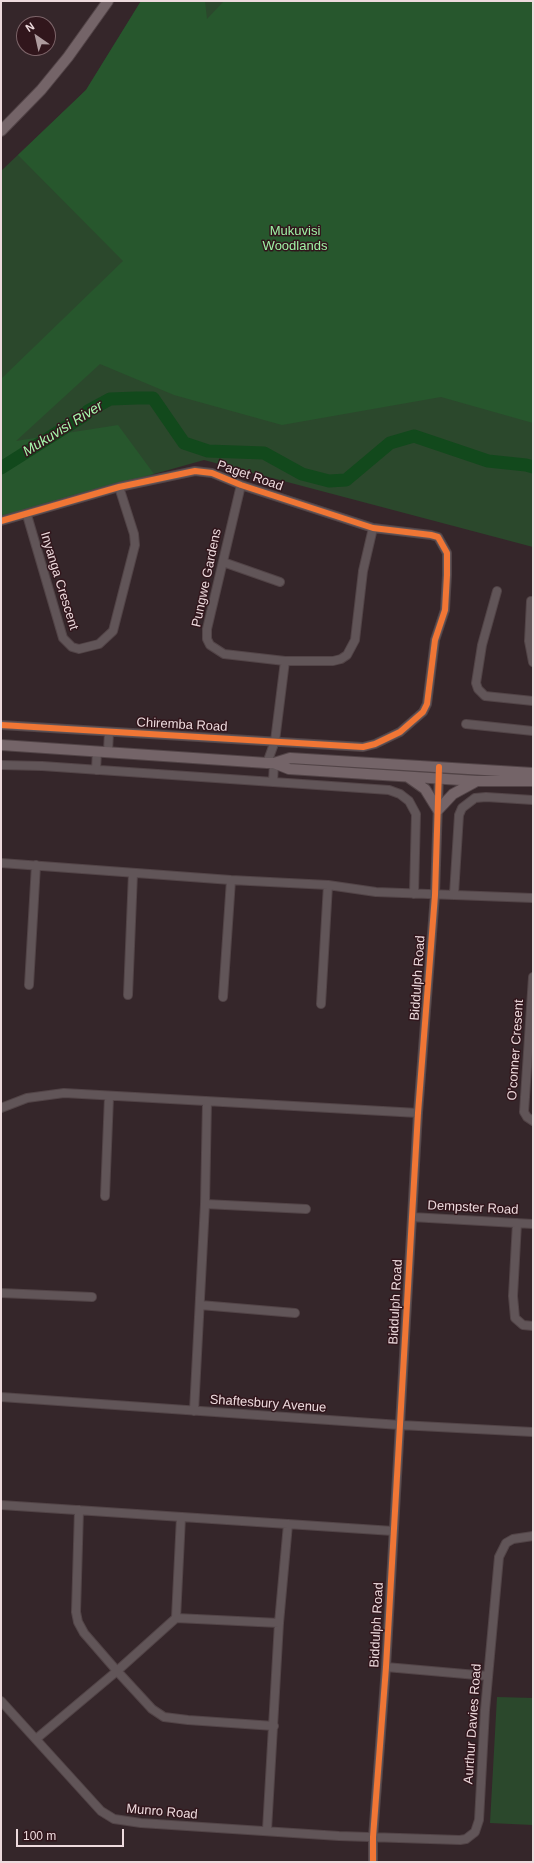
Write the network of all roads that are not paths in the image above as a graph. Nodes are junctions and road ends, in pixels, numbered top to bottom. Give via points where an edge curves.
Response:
1 (108, 1) edge
2 (1, 131) edge
3 (241, 485) junction
4 (119, 487) junction
5 (27, 515) junction
6 (1, 521) edge
7 (373, 528) junction
8 (223, 562) junction
9 (280, 582) dead end
10 (497, 591) dead end
11 (531, 601) dead end
12 (285, 661) junction
13 (533, 662) edge
14 (533, 701) edge
15 (466, 724) dead end
16 (1, 725) edge
17 (533, 731) edge
18 (109, 732) junction
19 (275, 741) junction
20 (1, 745) edge
21 (363, 747) joint
22 (97, 751) junction
23 (108, 751) junction
24 (271, 763) junction
25 (1, 765) edge
26 (439, 767) junction
27 (96, 770) junction
28 (533, 773) edge
29 (408, 777) junction
30 (439, 778) junction
31 (477, 781) junction
32 (533, 781) edge
33 (273, 782) junction
34 (533, 800) edge
35 (438, 810) junction
36 (1, 863) edge
37 (36, 865) junction
38 (133, 873) junction
39 (231, 880) junction
40 (328, 885) junction
41 (414, 894) junction
42 (454, 894) junction
43 (435, 895) junction
44 (533, 898) edge
45 (533, 977) edge
46 (29, 985) dead end
47 (128, 995) dead end
48 (223, 997) dead end
49 (532, 998) edge
50 (321, 1004) dead end
51 (110, 1097) junction
52 (207, 1102) junction
53 (1, 1108) edge
54 (418, 1114) junction
55 (533, 1122) edge
56 (105, 1196) dead end
57 (205, 1204) junction
58 (306, 1209) dead end
59 (412, 1217) junction
60 (517, 1223) junction
61 (533, 1224) edge
62 (1, 1294) edge
63 (92, 1297) dead end
64 (200, 1305) junction
65 (295, 1313) dead end
66 (533, 1326) edge
67 (1, 1397) edge
68 (194, 1411) junction
69 (400, 1425) junction
70 (533, 1432) edge
71 (1, 1505) edge
72 (80, 1510) junction
73 (181, 1517) junction
74 (288, 1524) junction
75 (393, 1531) junction
76 (533, 1536) edge
77 (176, 1618) junction
78 (279, 1624) junction
79 (386, 1667) junction
80 (117, 1672) junction
81 (488, 1676) junction
82 (1, 1701) edge
83 (274, 1726) junction
84 (36, 1739) junction
85 (267, 1830) junction
86 (373, 1837) junction
87 (373, 1862) edge

1 - 2 main road via 68,58
3 - 4 street, Paget Road via 212,473 195,471
3 - 7 street, Paget Road
3 - 8 street, Pungwe Gardens
4 - 5 street, Paget Road
4 - 5 street, Inyanga Crescent via 135,545 113,631 99,644 79,649 72,647 63,638
5 - 6 street, Paget Road
7 - 12 street, Pungwe Gardens via 363,571 352,648 340,659 333,661
7 - 21 street, Paget Road via 438,538 447,553 446,600 435,640 427,704 423,712 387,740
8 - 9 street
8 - 12 street, Pungwe Gardens via 207,629 210,645 224,654
10 - 14 street via 482,646 476,683 485,696
11 - 13 street via 529,641
12 - 19 street
15 - 17 street
16 - 18 street, Chiremba Road
18 - 19 street, Chiremba Road
18 - 23 street
19 - 21 street, Chiremba Road
19 - 24 street
20 - 22 main road
22 - 23 main road
22 - 27 street
23 - 24 main road
24 - 26 main road via 290,758
24 - 29 main road via 289,769
24 - 33 street
25 - 27 street
26 - 28 main road
26 - 30 street, Biddulph Road
27 - 33 street
29 - 30 main road
29 - 35 main road via 425,789
30 - 31 main road
30 - 35 street, Biddulph Road
31 - 32 main road
31 - 35 main road via 453,794
33 - 41 street via 388,790 400,794 409,801 416,814
34 - 42 street via 475,798 462,808 459,815
35 - 43 street, Biddulph Road
36 - 37 street
37 - 38 street
37 - 46 street
38 - 39 street
38 - 47 street
39 - 40 street
39 - 48 street
40 - 41 street
40 - 50 street
41 - 43 street
42 - 43 street
42 - 44 street
43 - 54 street, Biddulph Road
45 - 49 street, O'conner Cresent
49 - 55 street, O'conner Cresent via 524,1112
51 - 52 street
51 - 53 street via 44,1094
51 - 56 street
52 - 54 street
52 - 57 street
54 - 59 street, Biddulph Road
57 - 58 street
57 - 64 street
59 - 60 street, Dempster Road
59 - 69 street, Biddulph Road
60 - 61 street, Dempster Road
60 - 66 street via 513,1296 515,1318 523,1325
62 - 63 street
64 - 65 street
64 - 68 street
67 - 68 street, Shaftesbury Avenue
68 - 69 street, Shaftesbury Avenue
69 - 70 street, Shaftesbury Avenue
69 - 75 street, Biddulph Road
71 - 72 street
72 - 73 street
72 - 80 street via 76,1612 78,1622 84,1633
73 - 74 street
73 - 77 street
74 - 75 street
74 - 78 street
75 - 79 street, Biddulph Road
76 - 81 street, Aurthur Davies Road via 513,1539 506,1543 499,1557
77 - 78 street
77 - 80 street
78 - 83 street
79 - 81 street
79 - 86 street, Biddulph Road
80 - 83 street via 164,1717
80 - 84 street
81 - 86 street, Aurthur Davies Road via 479,1820 474,1832 470,1837 460,1840
82 - 84 street, Munro Road
83 - 85 street
84 - 85 street, Munro Road via 101,1811 114,1819 141,1823
85 - 86 street, Munro Road
86 - 87 street, Biddulph Road

